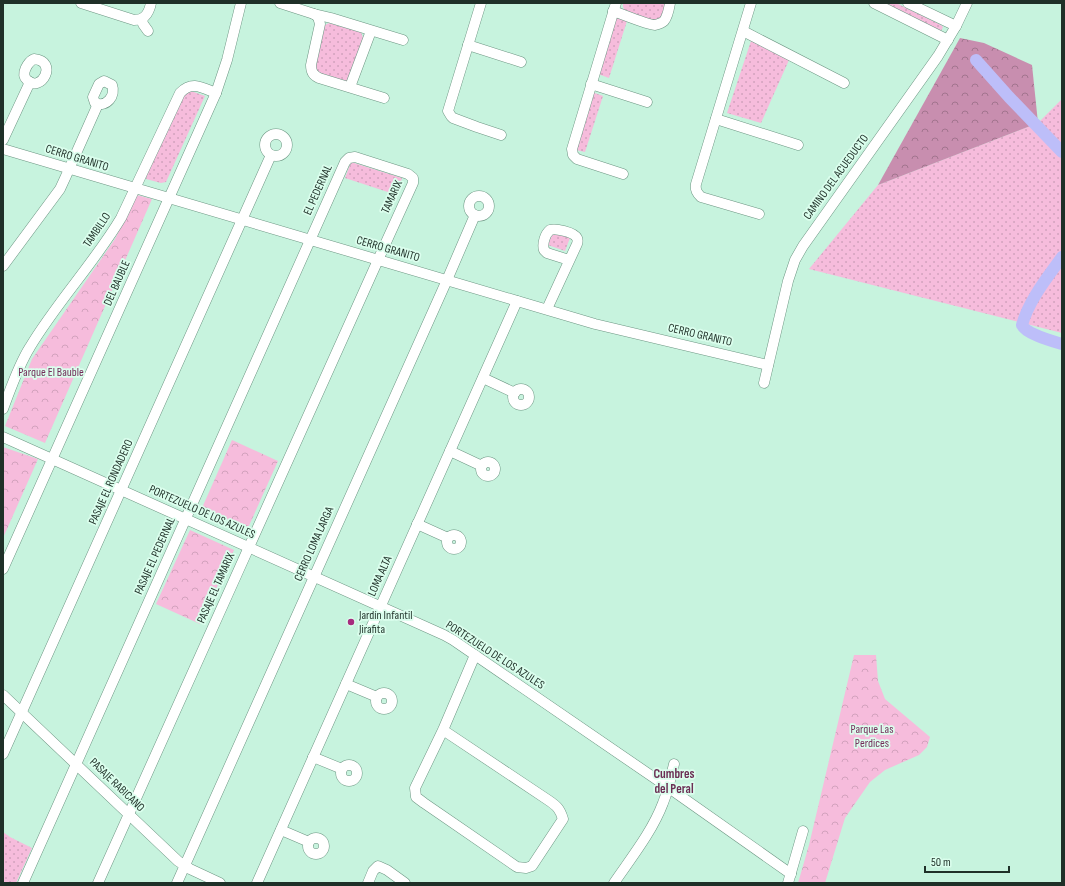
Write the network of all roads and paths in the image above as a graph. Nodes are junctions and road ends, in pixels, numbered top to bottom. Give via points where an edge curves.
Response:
1 (82, 3) edge
2 (151, 3) edge
3 (241, 3) edge
4 (280, 3) edge
5 (481, 3) edge
6 (670, 3) edge
7 (751, 3) edge
8 (874, 3) edge
9 (908, 3) edge
10 (967, 3) edge
11 (614, 7) edge
12 (314, 14) junction
13 (142, 19) junction
14 (956, 26) junction
15 (148, 31) dead end
16 (371, 31) junction
17 (743, 31) junction
18 (403, 40) dead end
19 (948, 40) junction
20 (468, 46) junction
21 (521, 62) dead end
22 (30, 82) dead end
23 (844, 83) dead end
24 (591, 84) junction
25 (350, 88) junction
26 (216, 93) junction
27 (384, 98) dead end
28 (647, 102) dead end
29 (98, 104) dead end
30 (716, 119) junction
31 (501, 135) dead end
32 (3, 140) edge
33 (798, 145) dead end
34 (3, 149) edge
35 (272, 155) dead end
36 (379, 165) joint
37 (69, 169) junction
38 (623, 174) dead end
39 (135, 189) junction
40 (169, 199) junction
41 (759, 214) dead end
42 (475, 215) dead end
43 (243, 220) junction
44 (311, 240) junction
45 (378, 260) junction
46 (569, 260) dead end
47 (3, 266) edge
48 (447, 280) junction
49 (517, 301) junction
50 (547, 309) junction
51 (768, 365) junction
52 (482, 378) junction
53 (764, 383) dead end
54 (515, 393) dead end
55 (3, 409) edge
56 (3, 438) edge
57 (450, 451) junction
58 (52, 460) junction
59 (482, 466) dead end
60 (122, 491) junction
61 (186, 519) junction
62 (417, 524) junction
63 (448, 538) dead end
64 (249, 548) junction
65 (3, 569) edge
66 (314, 577) junction
67 (380, 607) junction
68 (475, 655) junction
69 (346, 684) junction
70 (3, 695) edge
71 (377, 697) dead end
72 (22, 713) junction
73 (443, 730) junction
74 (3, 754) edge
75 (313, 757) junction
76 (76, 764) junction
77 (674, 764) dead end
78 (357, 777) dead end
79 (669, 788) junction
80 (129, 815) junction
81 (281, 830) junction
82 (802, 832) dead end
83 (309, 842) dead end
84 (184, 866) junction
85 (790, 878) edge
86 (23, 883) edge
87 (98, 883) edge
88 (177, 883) edge
89 (220, 883) edge
90 (257, 883) edge
91 (368, 883) edge
92 (405, 883) edge
93 (614, 883) edge

1 - 13 street via 134,20
2 - 13 street via 148,14
3 - 26 street, DEL BAUBLE
4 - 12 street
5 - 20 street
6 - 11 street via 665,19 656,25
7 - 17 street
8 - 19 street
9 - 14 street
10 - 14 street, CAMINO DEL ACUEDUCTO
11 - 24 street
12 - 16 street
12 - 25 street via 320,24 311,65 312,73 319,78
13 - 15 street
14 - 19 street, CAMINO DEL ACUEDUCTO
16 - 18 street
16 - 25 street
17 - 23 street
17 - 30 street
19 - 51 street, CAMINO DEL ACUEDUCTO via 795,260
20 - 21 street
20 - 31 street via 449,114 453,118
22 - 32 street
24 - 28 street
24 - 38 street via 572,152 577,159
25 - 27 street
26 - 39 street, TAMBILLO via 196,86 180,92
26 - 40 street, DEL BAUBLE
29 - 37 street
30 - 33 street
30 - 41 street via 696,190 701,197
34 - 37 street, CERRO GRANITO
35 - 43 street, PASAJE EL RONDADERO
36 - 44 street, EL PEDERNAL via 355,157 345,162
36 - 45 street, TAMARIX via 408,174 414,181
37 - 39 street, CERRO GRANITO
37 - 47 street via 60,189
39 - 40 street, CERRO GRANITO
39 - 55 street, TAMBILLO via 116,226 29,349
40 - 43 street, CERRO GRANITO
40 - 58 street, DEL BAUBLE
42 - 48 street, CERRO LOMA LARGA
43 - 44 street, CERRO GRANITO
43 - 60 street, PASAJE EL RONDADERO
44 - 45 street, CERRO GRANITO
44 - 61 street, PASAJE EL PEDERNAL
45 - 48 street, CERRO GRANITO
45 - 64 street, PASAJE EL TAMARIX
46 - 50 street
48 - 49 street, CERRO GRANITO
48 - 66 street, CERRO LOMA LARGA
49 - 50 street, CERRO GRANITO
49 - 52 street, LOMA ALTA
50 - 51 street, CERRO GRANITO via 595,324
51 - 53 street, CAMINO DEL ACUEDUCTO
52 - 54 street
52 - 57 street, LOMA ALTA
56 - 58 street, PORTEZUELO DE LOS AZULES
57 - 59 street
57 - 62 street, LOMA ALTA
58 - 60 street, PORTEZUELO DE LOS AZULES
58 - 65 street, DEL BAUBLE
60 - 61 street, PORTEZUELO DE LOS AZULES
60 - 72 street, PASAJE EL RONDADERO
61 - 64 street, PORTEZUELO DE LOS AZULES
61 - 76 street, PASAJE EL PEDERNAL
62 - 63 street
62 - 67 street, LOMA ALTA
64 - 66 street, PORTEZUELO DE LOS AZULES
64 - 80 street, PASAJE EL TAMARIX
66 - 67 street, PORTEZUELO DE LOS AZULES
66 - 84 street, CERRO LOMA LARGA
67 - 68 street, PORTEZUELO DE LOS AZULES via 454,640
67 - 69 street, LOMA ALTA
68 - 73 street
68 - 79 street, PORTEZUELO DE LOS AZULES
69 - 71 street
69 - 75 street, LOMA ALTA
70 - 72 street, PASAJE RABICANO
72 - 74 street, PASAJE EL RONDADERO
72 - 76 street, PASAJE RABICANO
73 - 73 street via 557,806 561,812 563,819 532,866 517,867 416,797 415,788
75 - 78 street via 342,770 346,766 354,766
75 - 81 street, LOMA ALTA
76 - 80 street, PASAJE RABICANO
76 - 86 street, PASAJE EL PEDERNAL
77 - 79 street
79 - 85 street, PORTEZUELO DE LOS AZULES
79 - 93 street via 654,822
80 - 84 street, PASAJE RABICANO
80 - 87 street, PASAJE EL TAMARIX
81 - 83 street
81 - 90 street, LOMA ALTA
82 - 85 street
84 - 88 street, CERRO LOMA LARGA
84 - 89 street, PASAJE RABICANO
91 - 92 street via 378,866

